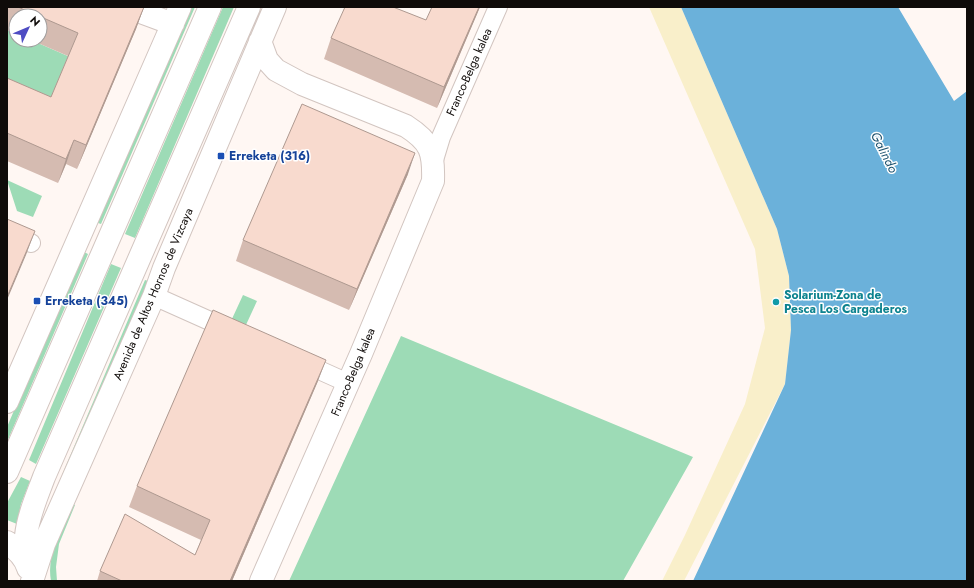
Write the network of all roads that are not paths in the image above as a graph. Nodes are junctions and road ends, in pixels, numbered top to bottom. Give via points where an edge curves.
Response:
1 (127, 7) edge
2 (210, 7) edge
3 (249, 7) edge
4 (275, 7) edge
5 (498, 7) edge
6 (176, 15) edge
7 (260, 41) junction
8 (434, 160) junction
9 (7, 233) edge
10 (31, 243) edge
11 (154, 296) junction
12 (248, 338) edge
13 (284, 354) edge
14 (348, 383) junction
15 (7, 402) edge
16 (7, 472) edge
17 (7, 542) edge
18 (30, 575) edge
19 (261, 581) edge

1 - 6 street
2 - 16 street
3 - 18 street via 44,477 33,506 26,537
4 - 7 street, Avenida de Altos Hornos de Vizcaya
5 - 8 street, Franco-Belga kalea via 441,137
6 - 15 street
7 - 8 street, Franco-Belga kalea via 267,60 276,70 302,84 406,126 428,145
7 - 11 street, Avenida de Altos Hornos de Vizcaya
8 - 14 street, Franco-Belga kalea via 433,181
9 - 10 street
11 - 12 street
11 - 18 street, Avenida de Altos Hornos de Vizcaya
13 - 14 street
14 - 19 street, Franco-Belga kalea
17 - 18 street via 17,550

